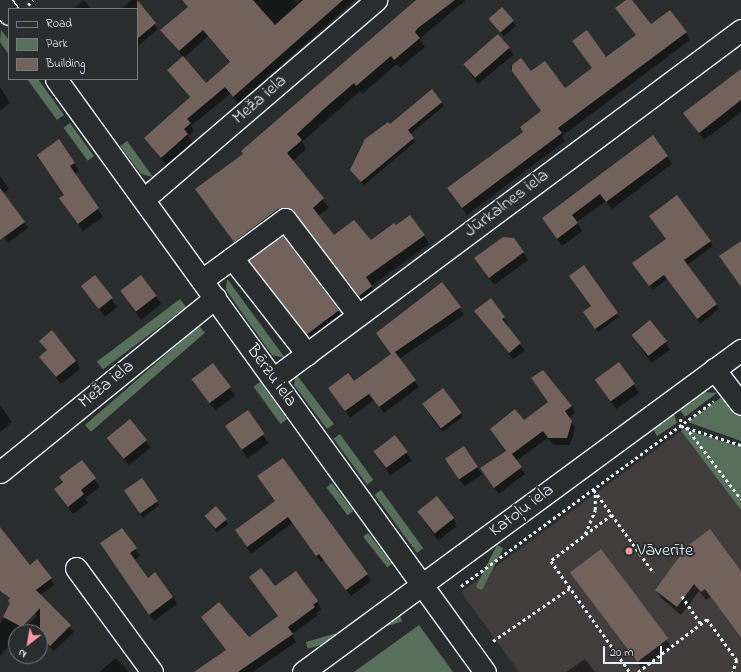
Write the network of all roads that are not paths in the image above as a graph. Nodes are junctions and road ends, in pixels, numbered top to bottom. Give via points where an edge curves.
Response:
1 (376, 0) edge
2 (0, 2) edge
3 (8, 13) edge
4 (741, 30) edge
5 (57, 80) edge
6 (144, 199) junction
7 (232, 258) junction
8 (202, 280) junction
9 (215, 298) junction
10 (358, 315) junction
11 (741, 350) edge
12 (306, 354) junction
13 (714, 369) junction
14 (273, 379) junction
15 (736, 397) edge
16 (0, 472) edge
17 (76, 568) dead end
18 (422, 586) junction
19 (152, 672) edge
20 (303, 672) edge
21 (485, 672) edge

1 - 6 street, Meža iela
2 - 3 street
4 - 10 street, Jūrkalnes iela
5 - 6 street, Bērzu iela
6 - 8 street, Bērzu iela
7 - 8 street
7 - 10 street via 285,219
7 - 12 street
8 - 9 street, Bērzu iela
9 - 14 street, Bērzu iela
9 - 16 street, Meža iela
10 - 12 street, Jūrkalnes iela
11 - 13 street, Katoļu iela
12 - 14 street, Jūrkalnes iela
13 - 15 street
13 - 18 street, Katoļu iela
14 - 18 street, Bērzu iela
17 - 19 street
18 - 20 street, Katoļu iela
18 - 21 street, Bērzu iela

